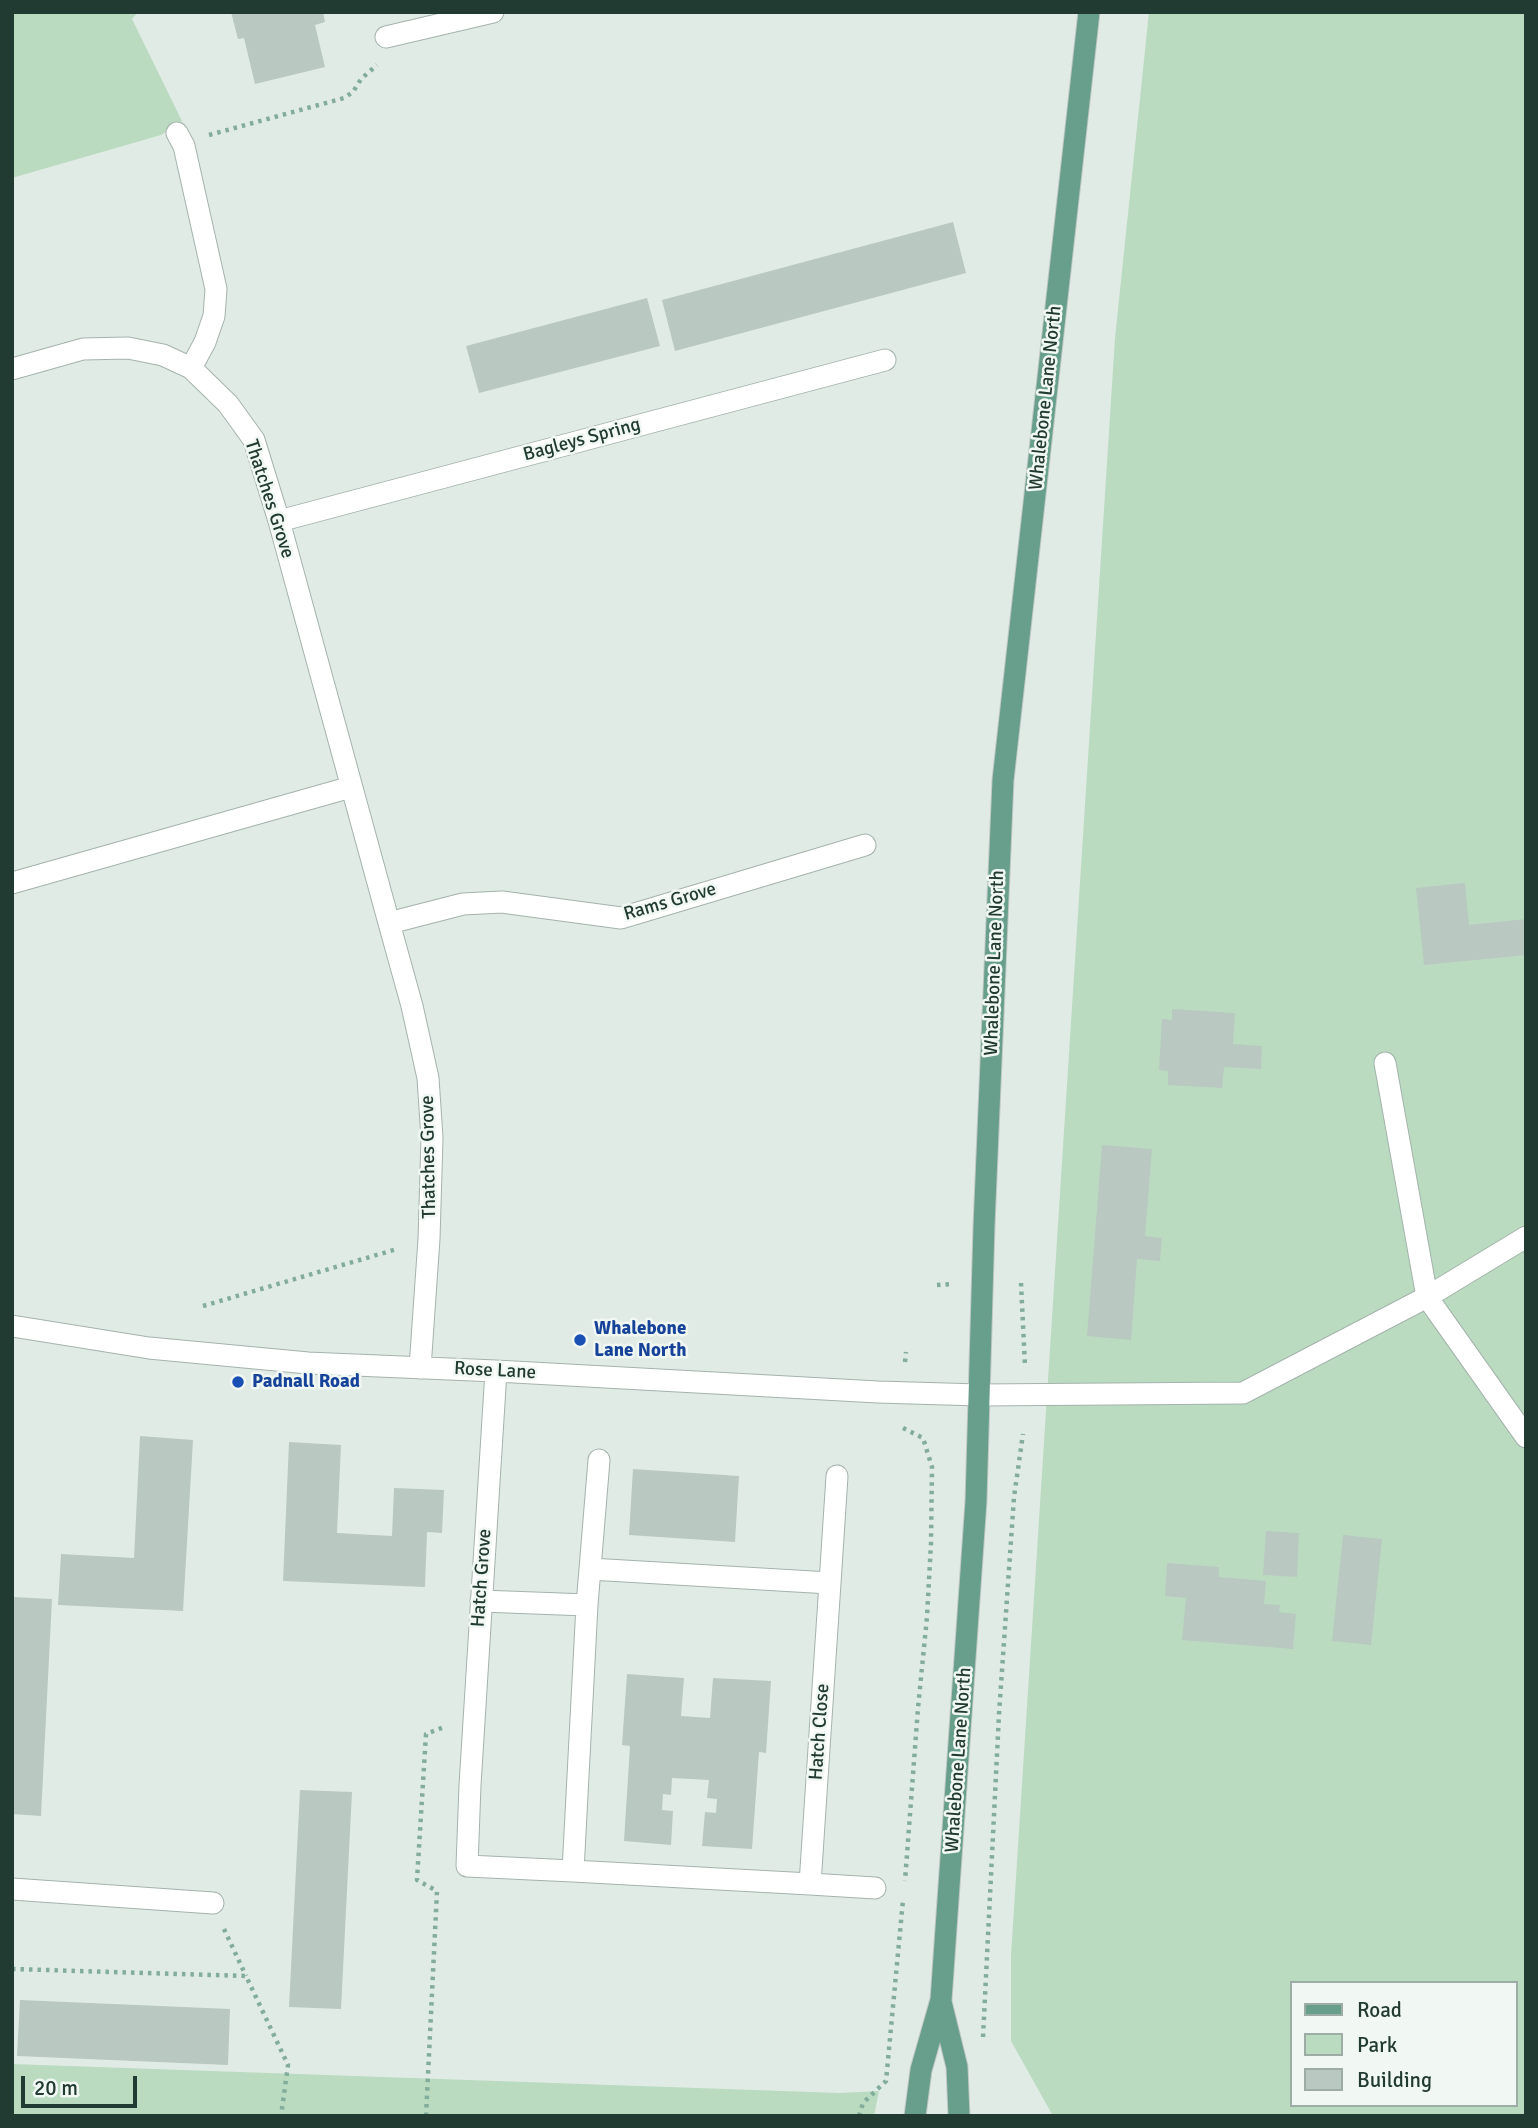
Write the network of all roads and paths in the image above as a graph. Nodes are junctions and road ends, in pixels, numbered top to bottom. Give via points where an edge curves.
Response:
1 (493, 12) edge
2 (1089, 12) edge
3 (386, 37) dead end
4 (380, 64) dead end
5 (181, 140) joint
6 (885, 360) dead end
7 (191, 368) junction
8 (12, 369) edge
9 (279, 521) junction
10 (351, 787) junction
11 (865, 845) dead end
12 (12, 883) edge
13 (389, 923) junction
14 (1385, 1063) dead end
15 (1526, 1237) edge
16 (406, 1246) dead end
17 (1021, 1283) dead end
18 (951, 1284) dead end
19 (937, 1285) dead end
20 (1427, 1297) junction
21 (204, 1306) dead end
22 (12, 1326) edge
23 (421, 1368) junction
24 (496, 1371) junction
25 (1025, 1371) dead end
26 (979, 1395) junction
27 (903, 1428) dead end
28 (1023, 1434) dead end
29 (1526, 1437) edge
30 (599, 1460) dead end
31 (837, 1476) dead end
32 (590, 1569) junction
33 (830, 1583) junction
34 (481, 1601) junction
35 (587, 1605) junction
36 (426, 1734) dead end
37 (573, 1871) junction
38 (810, 1884) junction
39 (875, 1888) dead end
40 (12, 1889) edge
41 (213, 1903) joint
42 (12, 1969) edge
43 (246, 1976) junction
44 (941, 2000) junction
45 (982, 2049) dead end
46 (915, 2115) edge
47 (281, 2116) edge
48 (426, 2116) edge
49 (859, 2116) edge
50 (959, 2116) edge

1 - 3 street
2 - 26 main road, Whalebone Lane North via 1003,780
4 - 5 path via 344,98
5 - 7 street via 216,289 214,317
6 - 9 street, Bagleys Spring
7 - 8 street, Thatches Grove via 163,355 128,348 83,349
7 - 9 street, Thatches Grove via 228,404 254,440
9 - 10 street, Thatches Grove
10 - 12 street
10 - 13 street, Thatches Grove
11 - 13 street, Rams Grove via 621,918 502,902 463,904
13 - 23 street, Thatches Grove via 429,1090 432,1138
14 - 20 street
15 - 20 street, Rose Lane
16 - 21 path
17 - 25 path
18 - 19 path
20 - 26 street, Rose Lane via 1243,1393
20 - 29 street
22 - 23 street, Rose Lane via 149,1348
23 - 24 street, Rose Lane
24 - 26 street, Rose Lane
24 - 34 street, Hatch Grove
26 - 44 main road, Whalebone Lane North via 976,1501
27 - 49 path via 923,1438 932,1467 928,1605 886,2081 863,2103
28 - 45 path via 1014,1497 999,1714
30 - 32 street
31 - 33 street, Hatch Close
32 - 33 street
32 - 35 street
33 - 38 street, Hatch Close
34 - 35 street
34 - 37 street, Hatch Grove via 467,1866
35 - 37 street
36 - 48 path via 417,1880 437,1891
37 - 38 street
38 - 39 street
40 - 41 street
41 - 43 path
42 - 43 path
43 - 47 path via 288,2065
44 - 46 main road, Whalebone Lane North via 921,2070
44 - 50 main road, Whalebone Lane North via 957,2067

